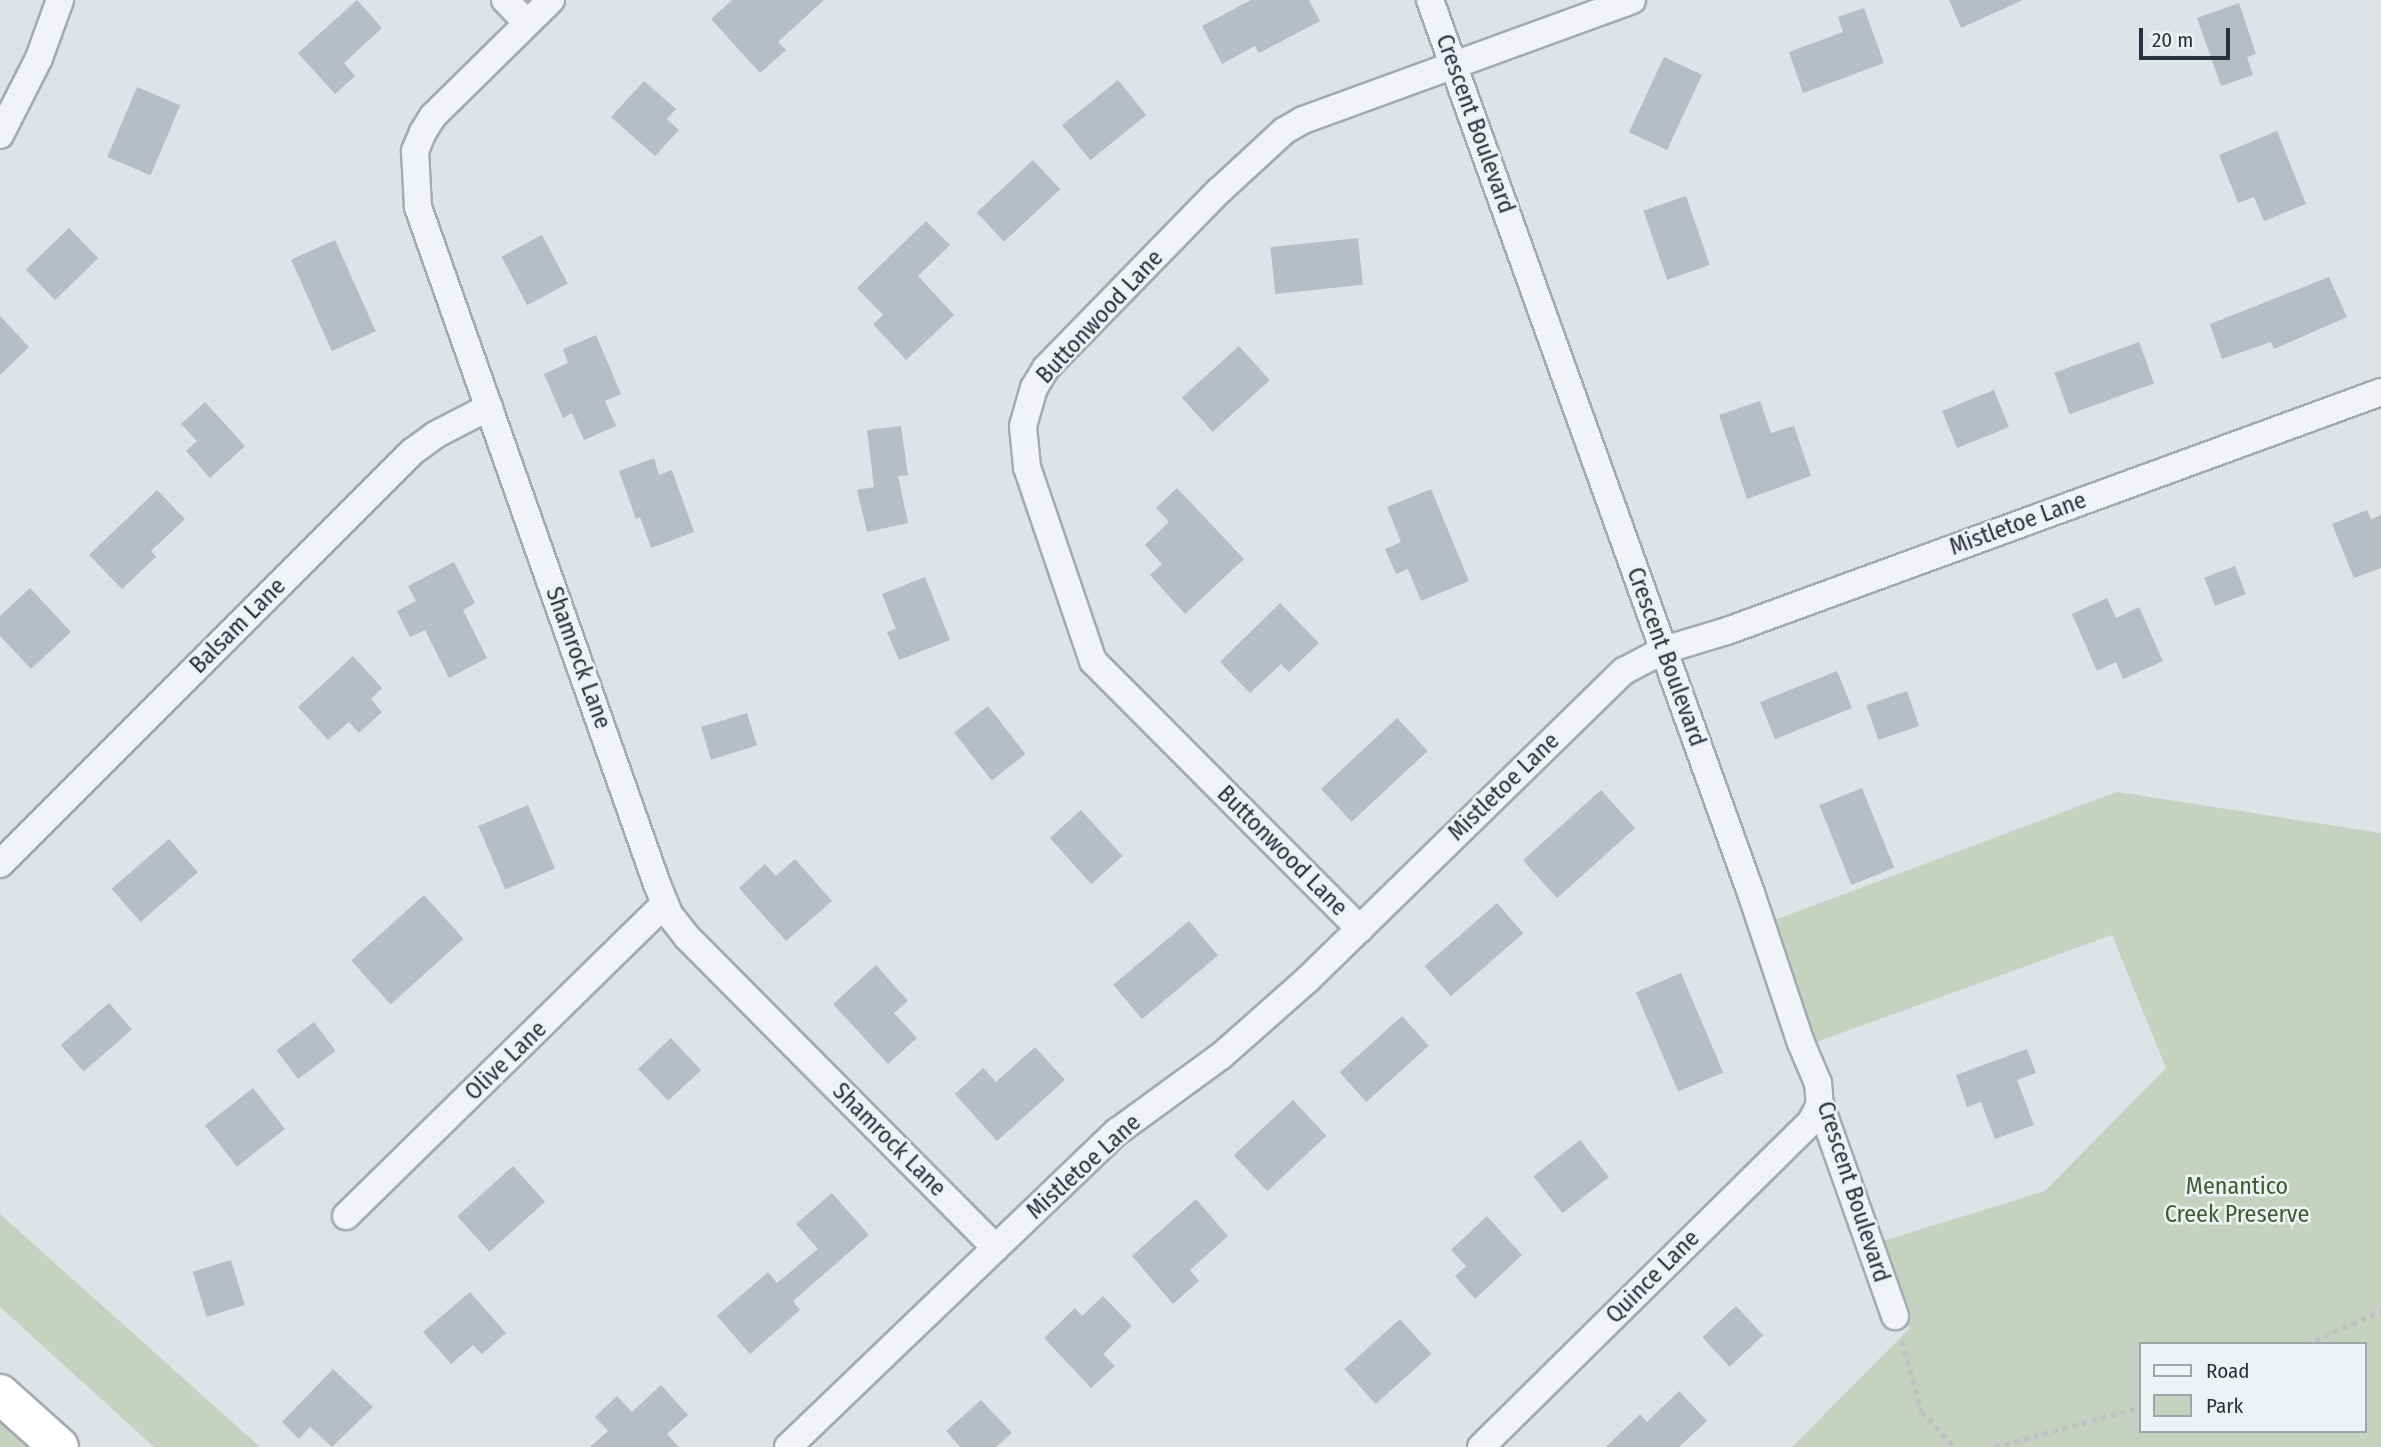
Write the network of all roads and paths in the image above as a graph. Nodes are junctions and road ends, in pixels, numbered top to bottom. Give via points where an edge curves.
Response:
1 (60, 0) edge
2 (505, 0) edge
3 (551, 0) edge
4 (1430, 0) edge
5 (1632, 0) edge
6 (527, 23) junction
7 (1453, 64) junction
8 (0, 135) edge
9 (2381, 391) edge
10 (489, 407) junction
11 (1664, 650) junction
12 (0, 864) edge
13 (665, 904) junction
14 (1360, 929) junction
15 (1820, 1104) junction
16 (346, 1216) dead end
17 (996, 1248) junction
18 (2381, 1311) edge
19 (1895, 1316) joint
20 (2311, 1342) edge
21 (0, 1394) edge
22 (2140, 1407) edge
23 (59, 1447) edge
24 (788, 1447) edge
25 (1481, 1447) edge
26 (1955, 1447) edge
27 (1995, 1447) edge

1 - 8 street via 39,58
2 - 6 street
3 - 6 street, Shamrock Lane
4 - 7 street, Crescent Boulevard
5 - 7 street, Buttonwood Lane
6 - 10 street, Shamrock Lane via 433,117 415,151 418,206
7 - 11 street, Crescent Boulevard
7 - 14 street, Buttonwood Lane via 1284,131 1046,368 1034,388 1023,426 1027,467 1093,661
9 - 11 street, Mistletoe Lane via 1727,631
10 - 12 street, Balsam Lane via 412,452
10 - 13 street, Shamrock Lane
11 - 14 street, Mistletoe Lane via 1624,671
11 - 15 street, Crescent Boulevard via 1818,1083
13 - 16 street, Olive Lane
13 - 17 street, Shamrock Lane via 687,937
14 - 17 street, Mistletoe Lane via 1221,1056 1118,1131
15 - 19 street, Crescent Boulevard
15 - 25 street, Quince Lane via 1811,1122
17 - 24 street, Mistletoe Lane
18 - 20 path
19 - 26 path via 1922,1412
21 - 23 highway
22 - 27 path

